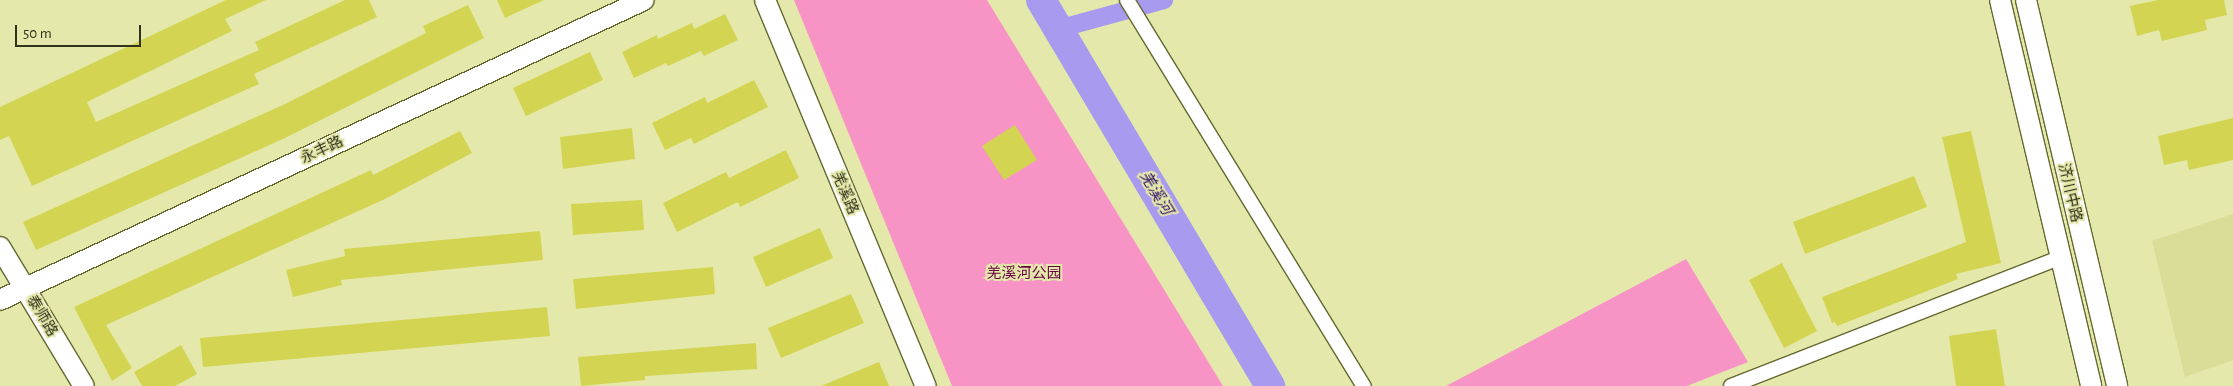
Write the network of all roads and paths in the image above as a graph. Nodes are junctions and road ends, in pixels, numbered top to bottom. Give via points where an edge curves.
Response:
1 (644, 0) edge
2 (765, 0) edge
3 (1127, 0) edge
4 (2000, 0) edge
5 (2026, 0) edge
6 (0, 247) edge
7 (2058, 258) junction
8 (25, 288) junction
9 (0, 300) edge
10 (84, 386) edge
11 (926, 386) edge
12 (1364, 386) edge
13 (1731, 386) edge
14 (2091, 386) edge
15 (2117, 386) edge

1 - 8 street, 永丰路
2 - 11 street, 羌溪路
3 - 12 street
4 - 7 street, 济川中路
5 - 15 street, 济川中路
6 - 8 street, 泰师路
7 - 13 street
7 - 14 street, 济川中路
8 - 9 street, 永丰路
8 - 10 street, 泰师路

